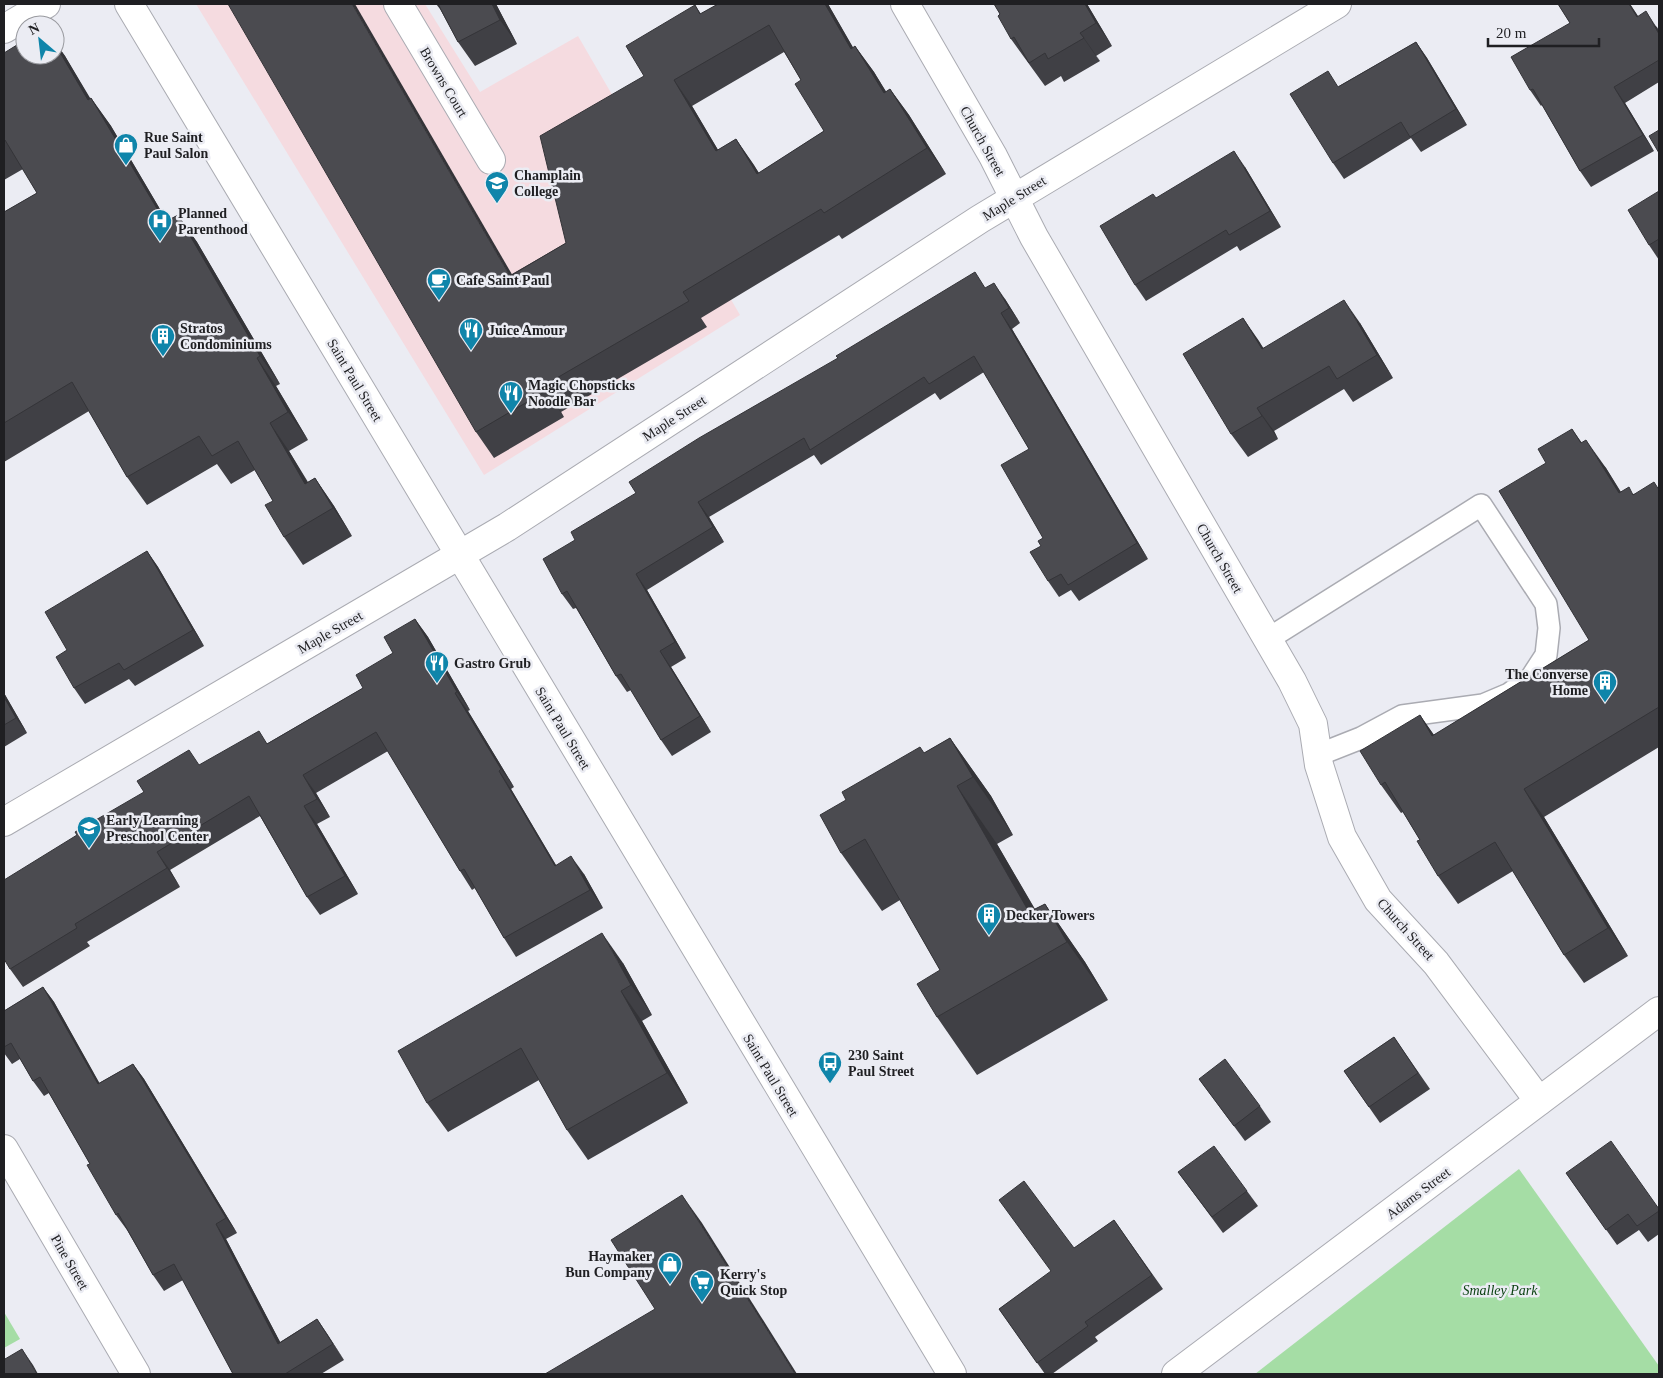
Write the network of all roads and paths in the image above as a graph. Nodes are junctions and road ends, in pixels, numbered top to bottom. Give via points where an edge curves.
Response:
1 (46, 4) edge
2 (129, 4) edge
3 (398, 4) edge
4 (905, 4) edge
5 (1337, 4) edge
6 (4, 29) edge
7 (491, 160) dead end
8 (1014, 198) junction
9 (460, 555) junction
10 (1268, 639) junction
11 (1318, 755) junction
12 (4, 822) edge
13 (1659, 1011) edge
14 (1539, 1100) junction
15 (4, 1149) edge
16 (136, 1374) edge
17 (952, 1374) edge
18 (1176, 1374) edge

1 - 6 street
2 - 9 street, Saint Paul Street
3 - 7 street, Browns Court
4 - 8 street, Church Street
5 - 8 street, Maple Street
8 - 9 street, Maple Street
8 - 10 street, Church Street via 1034,238
9 - 12 street, Maple Street
9 - 17 street, Saint Paul Street
10 - 11 street, Church Street via 1313,724
10 - 11 lane via 1481,505 1546,604 1549,628 1546,655 1531,678 1509,694 1483,705 1402,716 1361,738
11 - 14 street, Church Street via 1342,837 1378,900 1436,964
13 - 14 street, Adams Street
14 - 18 street, Adams Street
15 - 16 street, Pine Street

